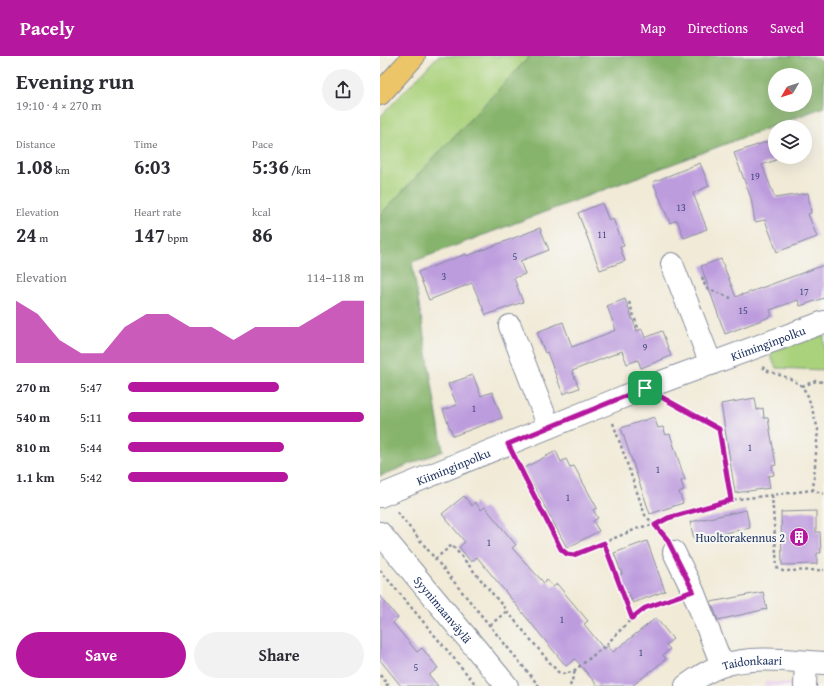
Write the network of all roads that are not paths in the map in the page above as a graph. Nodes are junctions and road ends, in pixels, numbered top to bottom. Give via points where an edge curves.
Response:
1 (414, 56) edge
2 (380, 94) edge
3 (672, 264) dead end
4 (824, 322) edge
5 (510, 326) dead end
6 (711, 364) junction
7 (549, 427) junction
8 (381, 495) edge
9 (380, 533) edge
10 (674, 552) road end
11 (815, 662) edge
12 (722, 666) junction
13 (507, 686) edge
14 (686, 686) edge
15 (805, 686) edge

1 - 2 main road
3 - 6 street
4 - 6 street, Kiiminginpolku
5 - 7 street
6 - 7 street, Kiiminginpolku
7 - 8 street, Kiiminginpolku
9 - 13 street, Syynimaanväylä
10 - 12 street via 693,591
11 - 12 street, Taidonkaari via 764,660
11 - 15 street
12 - 14 street, Taidonkaari

